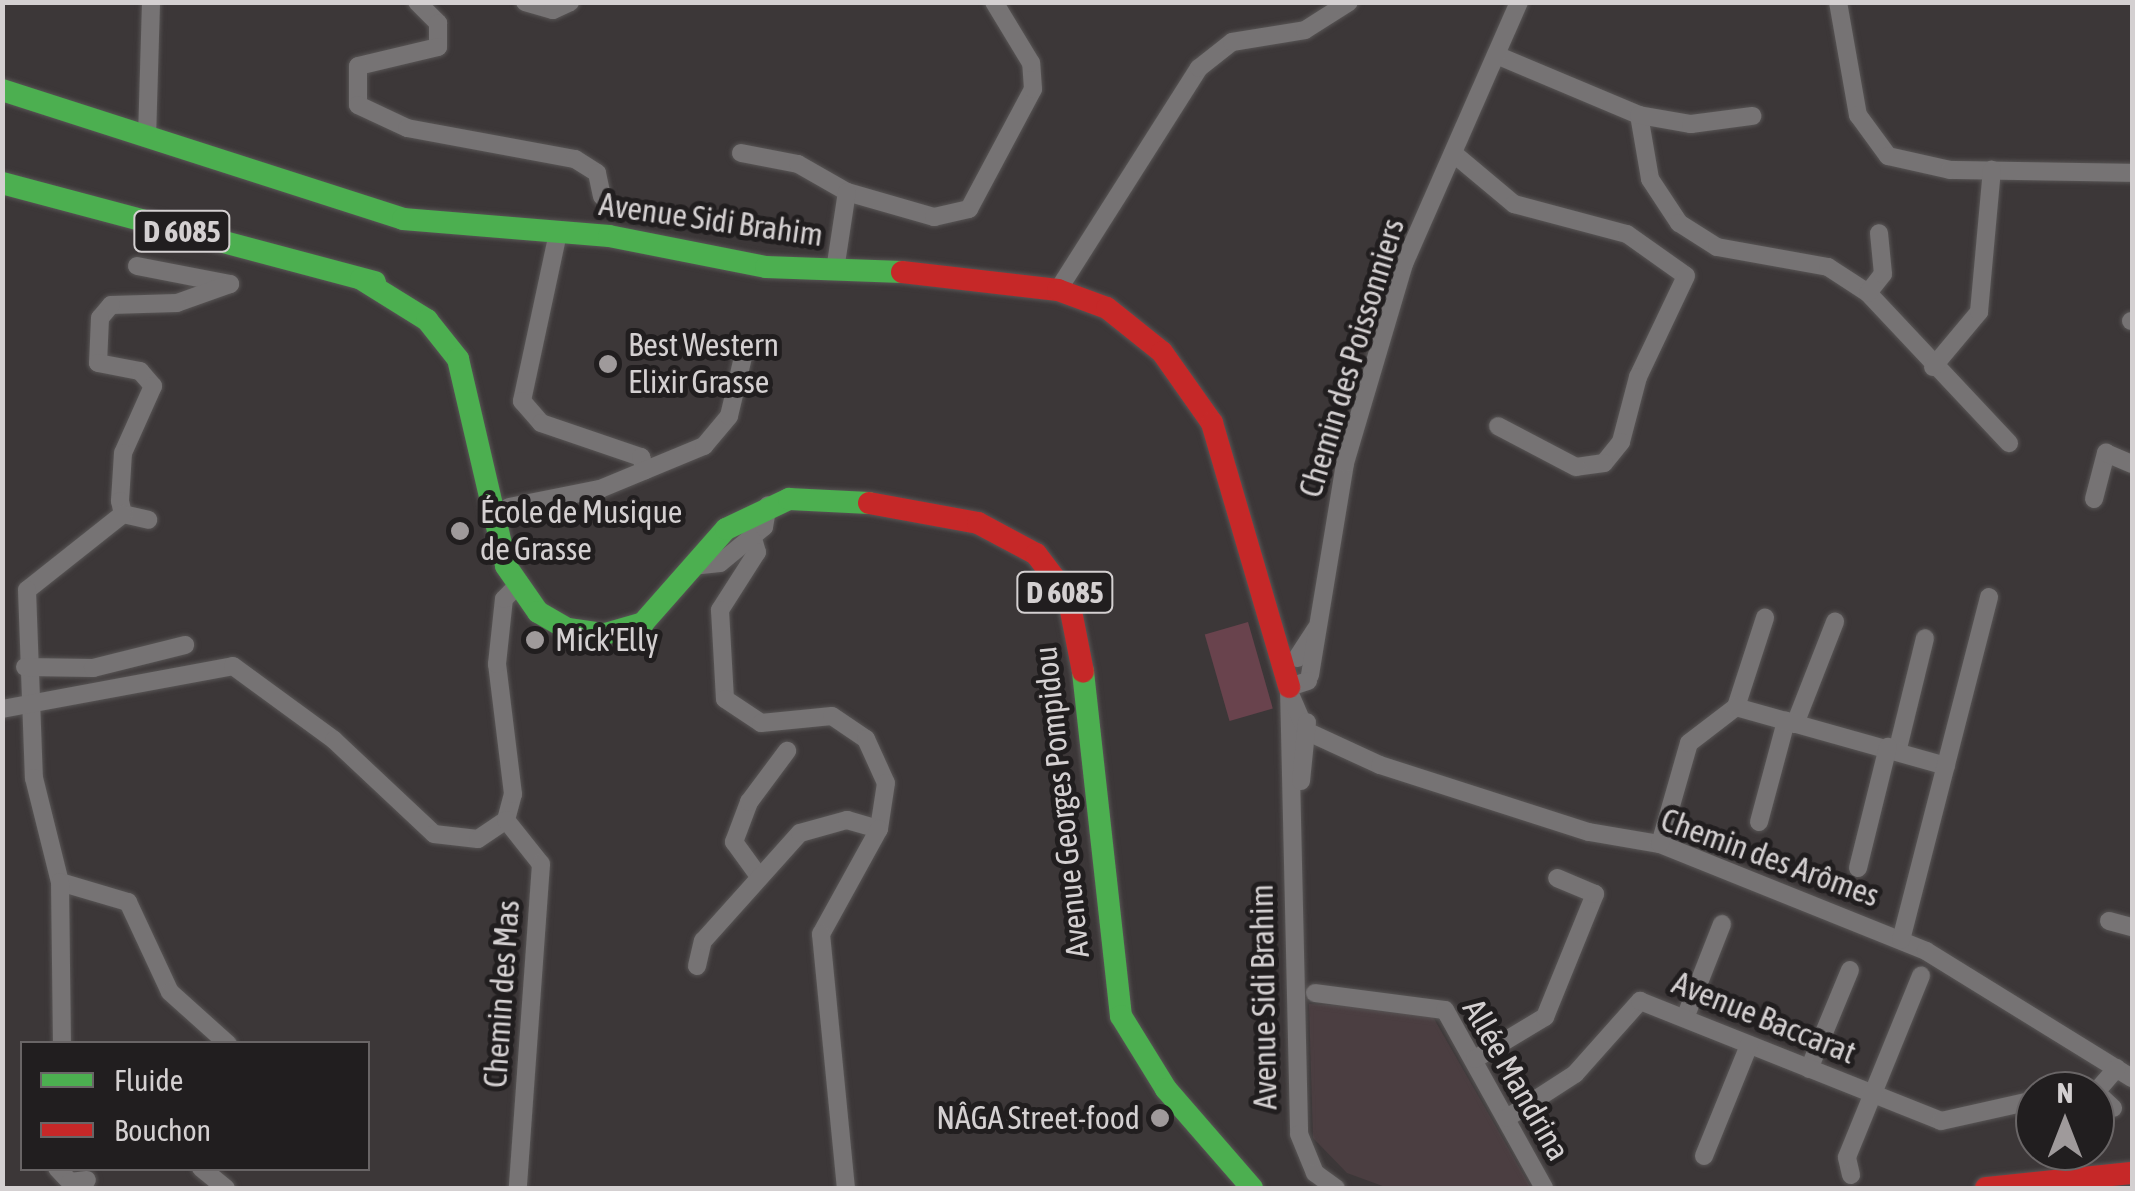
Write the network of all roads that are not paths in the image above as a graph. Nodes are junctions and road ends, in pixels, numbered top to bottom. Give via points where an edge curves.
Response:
1 (151, 2) edge
2 (417, 2) edge
3 (525, 2) edge
4 (570, 2) edge
5 (994, 2) edge
6 (1350, 2) edge
7 (1518, 2) edge
8 (1838, 2) edge
9 (1501, 56) junction
10 (2, 90) edge
11 (1639, 115) junction
12 (1752, 116) dead end
13 (147, 138) junction
14 (741, 152) dead end
15 (1453, 152) junction
16 (1992, 170) junction
17 (2132, 173) edge
18 (2, 184) edge
19 (847, 192) junction
20 (602, 196) dead end
21 (558, 233) junction
22 (1879, 233) dead end
23 (137, 266) dead end
24 (834, 270) junction
25 (361, 280) junction
26 (1058, 290) junction
27 (1868, 294) junction
28 (744, 353) dead end
29 (1933, 367) junction
30 (478, 417) junction
31 (1498, 426) dead end
32 (2010, 442) dead end
33 (2132, 464) edge
34 (645, 470) junction
35 (2094, 500) dead end
36 (768, 505) junction
37 (509, 507) junction
38 (123, 514) junction
39 (148, 520) dead end
40 (752, 535) junction
41 (692, 566) junction
42 (516, 587) junction
43 (1988, 597) dead end
44 (1765, 618) dead end
45 (1834, 622) dead end
46 (1925, 638) dead end
47 (184, 644) dead end
48 (25, 667) junction
49 (1295, 674) junction
50 (26, 705) junction
51 (1736, 707) junction
52 (2, 709) edge
53 (1791, 722) junction
54 (1306, 731) junction
55 (1893, 748) junction
56 (787, 751) dead end
57 (1946, 766) junction
58 (1296, 816) junction
59 (506, 820) junction
60 (1759, 822) dead end
61 (880, 829) junction
62 (1660, 844) junction
63 (1858, 868) dead end
64 (758, 875) junction
65 (1556, 878) dead end
66 (60, 882) junction
67 (2110, 921) dead end
68 (1722, 924) dead end
69 (2132, 927) edge
70 (1902, 940) junction
71 (697, 966) dead end
72 (1850, 970) dead end
73 (1921, 976) dead end
74 (1314, 994) dead end
75 (1685, 1018) junction
76 (62, 1041) edge
77 (225, 1041) edge
78 (1748, 1045) junction
79 (1475, 1059) junction
80 (1809, 1069) junction
81 (2125, 1073) edge
82 (1874, 1094) junction
83 (2015, 1105) edge
84 (1506, 1118) junction
85 (1704, 1156) dead end
86 (60, 1171) edge
87 (206, 1171) edge
88 (2132, 1173) edge
89 (1852, 1176) dead end
90 (86, 1180) dead end
91 (1316, 1181) edge
92 (226, 1188) edge
93 (518, 1188) edge
94 (846, 1188) edge
95 (1252, 1188) edge
96 (1336, 1188) edge
97 (1544, 1188) edge
98 (1986, 1188) edge

1 - 13 street
2 - 20 street via 438,23 438,47 358,66 352,86 358,105 407,128 575,159 596,173
3 - 4 street via 553,10
5 - 19 street via 1031,63 1033,89 977,201 934,216
6 - 26 street via 1305,30 1232,42 1207,60
7 - 9 street, Chemin des Poissonniers
8 - 16 street via 1870,142 1918,165
9 - 11 street
9 - 15 street, Chemin des Poissonniers
10 - 13 main road, Avenue Sidi Brahim
11 - 12 street via 1691,124
11 - 27 street via 1650,179 1678,223 1717,247 1828,267
13 - 21 main road, Avenue Sidi Brahim via 403,219
14 - 19 street via 815,170
15 - 31 street via 1514,204 1627,234 1686,276 1638,378 1621,442 1604,463 1576,468
15 - 49 street, Chemin des Poissonniers via 1404,264 1345,463 1316,628
16 - 17 street
16 - 29 street via 1979,312
18 - 25 main road, D 6085
19 - 24 street
21 - 24 main road, Avenue Sidi Brahim
21 - 34 street via 522,401 541,424 641,458
22 - 27 street via 1883,274
23 - 38 street via 230,284 177,303 111,305 100,318 98,363 140,371 154,386 123,454
24 - 26 main road, Avenue Sidi Brahim
25 - 30 main road, D 6085 via 444,337
25 - 37 main road, D 6085 via 409,294 454,328 492,410
26 - 49 main road, Avenue Sidi Brahim via 1126,319 1199,398 1274,636
27 - 29 street
28 - 34 street via 715,438
29 - 32 street
30 - 37 main road via 500,504
30 - 42 main road, D 6085 via 498,543
33 - 35 street via 2106,453
34 - 37 street
36 - 40 street via 768,520
36 - 41 main road, D 6085
36 - 95 main road, Avenue Georges Pompidou / D 6085 via 839,498 978,523 1028,547 1054,576 1079,636 1120,1016 1166,1089
37 - 42 main road, D 6085
38 - 39 street
38 - 48 street via 30,582
40 - 41 street via 720,563
40 - 61 street via 757,552 720,610 725,699 761,724 832,716 866,739 886,783
41 - 42 main road, D 6085 via 643,623 606,634 553,623
42 - 59 street via 504,598 497,664 515,764
43 - 57 street
44 - 51 street
45 - 53 street
46 - 55 street
47 - 48 street via 94,668
48 - 50 street
49 - 54 street, Avenue Sidi Brahim
49 - 58 street, Avenue Sidi Brahim
50 - 52 street
50 - 59 street via 233,666 334,740 434,834 478,838
50 - 66 street
51 - 53 street
51 - 62 street via 1689,743
53 - 55 street
53 - 60 street
54 - 58 street, Avenue Sidi Brahim
54 - 62 street, Chemin des Arômes via 1404,774
55 - 57 street
55 - 63 street
56 - 64 street via 748,802 734,842
57 - 70 street
58 - 91 street, Avenue Sidi Brahim via 1299,1134
59 - 93 street, Chemin des Mas via 542,864
61 - 64 street via 847,820 814,826
61 - 94 street via 821,934 831,966
62 - 70 street, Chemin des Arômes
64 - 71 street via 703,941
65 - 79 street via 1595,894 1545,1016
66 - 76 street
66 - 77 street via 128,902 170,992
67 - 69 street
68 - 75 street
70 - 81 street, Chemin des Arômes
72 - 80 street
73 - 82 street
74 - 79 street, Allée Mandrina via 1436,1004
75 - 78 street, Avenue Baccarat
75 - 84 street, Avenue Baccarat via 1640,1001 1624,1010 1576,1074
78 - 80 street, Avenue Baccarat
78 - 85 street
79 - 84 street, Allée Mandrina
80 - 82 street, Avenue Baccarat
82 - 83 street, Avenue Baccarat via 1950,1122
82 - 89 street via 1847,1158
84 - 97 street, Allée Mandrina
86 - 90 street via 70,1182
87 - 92 street
88 - 98 main road
91 - 96 street, Avenue Sidi Brahim

